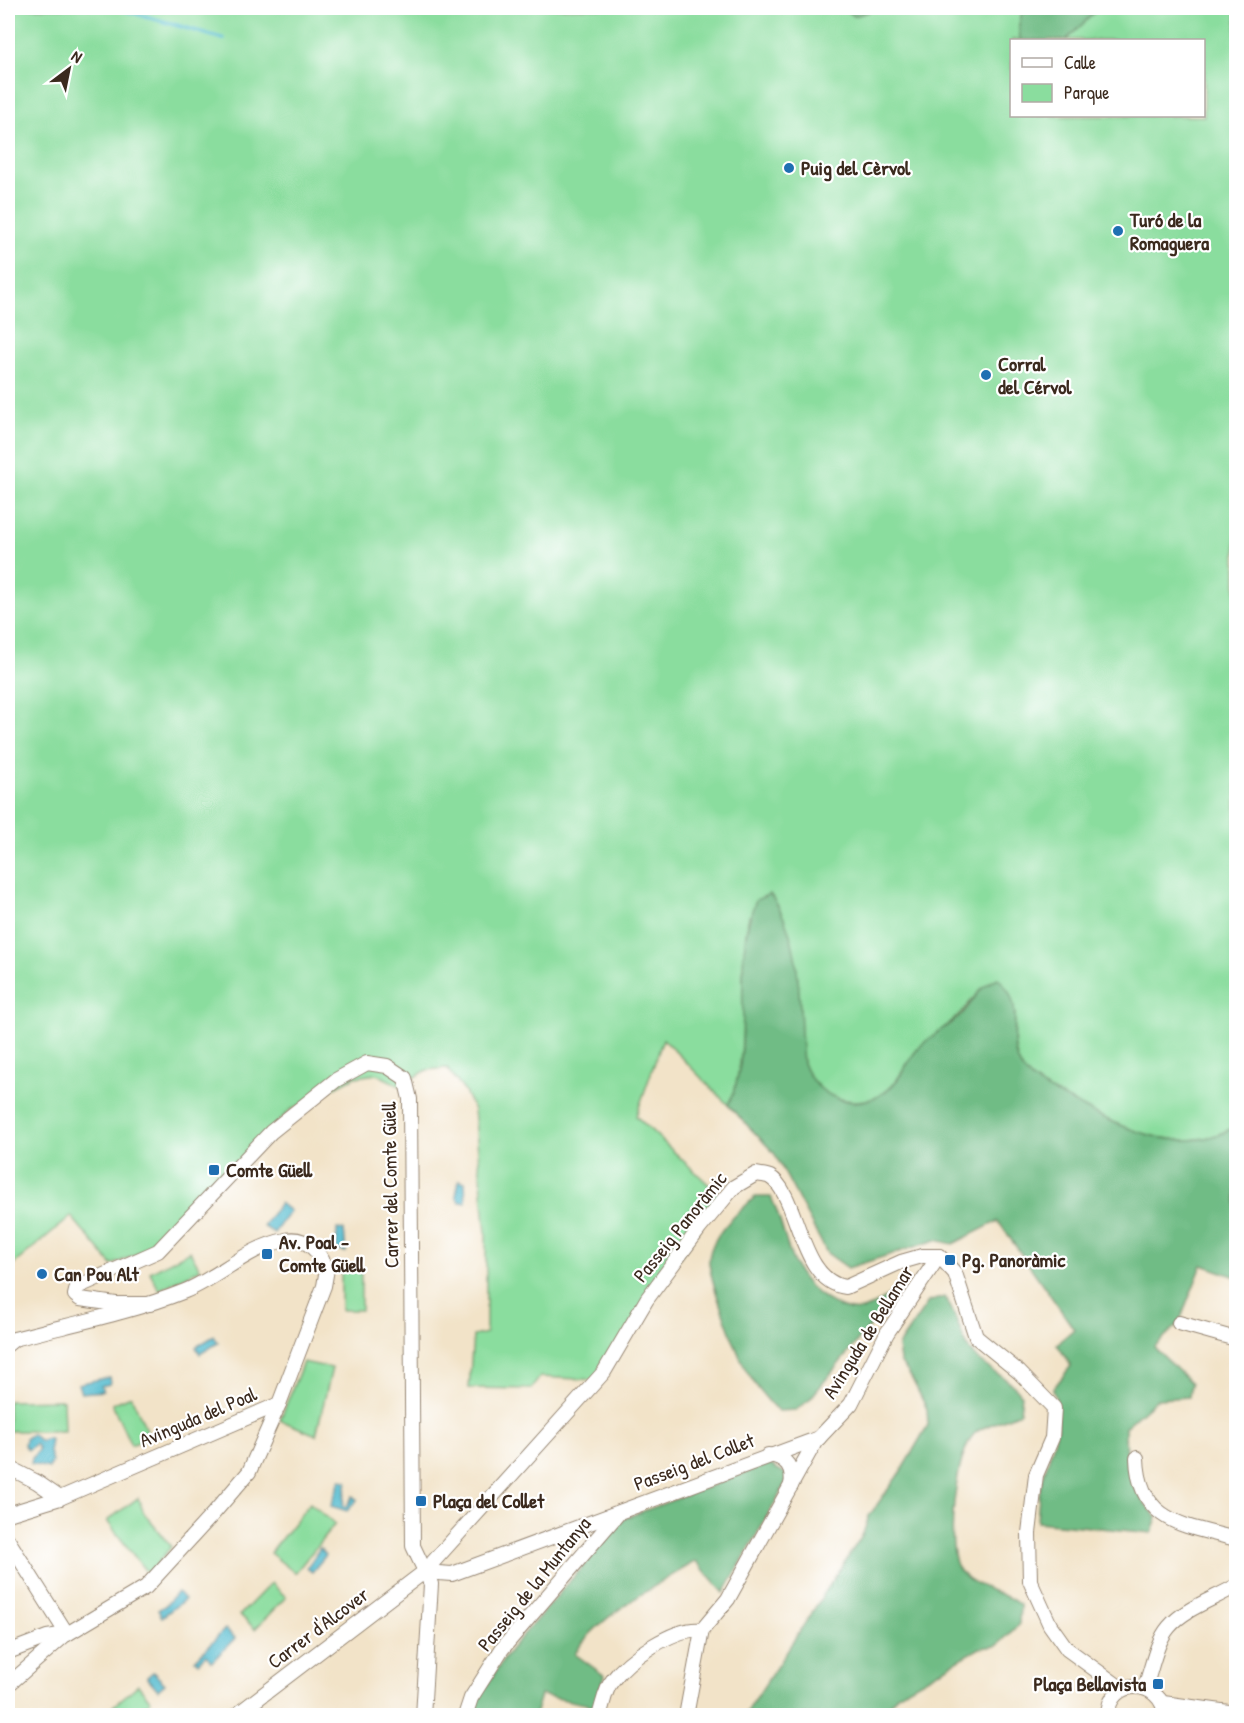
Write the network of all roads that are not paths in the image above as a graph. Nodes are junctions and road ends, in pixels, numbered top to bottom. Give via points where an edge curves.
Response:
1 (939, 1256) junction
2 (150, 1304) junction
3 (1179, 1323) dead end
4 (1236, 1339) edge
5 (8, 1344) edge
6 (279, 1404) junction
7 (819, 1438) junction
8 (768, 1455) junction
9 (1137, 1458) dead end
10 (8, 1467) edge
11 (790, 1487) junction
12 (60, 1498) junction
13 (619, 1512) junction
14 (8, 1514) edge
15 (584, 1525) junction
16 (597, 1537) junction
17 (1236, 1539) edge
18 (8, 1540) edge
19 (424, 1572) junction
20 (1236, 1586) edge
21 (702, 1630) junction
22 (67, 1634) junction
23 (671, 1637) junction
24 (698, 1645) junction
25 (8, 1652) edge
26 (8, 1685) edge
27 (1145, 1687) junction
28 (1122, 1689) junction
29 (1164, 1709) edge
30 (1236, 1713) edge
31 (235, 1716) edge
32 (423, 1716) edge
33 (465, 1716) edge
34 (599, 1716) edge
35 (686, 1716) edge
36 (1108, 1716) edge

1 - 7 street, Avinguda de Bellamar via 887,1333 851,1404
1 - 19 street, Passeig Panoràmic via 911,1259 846,1287 837,1286 813,1262 783,1194 771,1178 756,1174 748,1177 734,1187 647,1299 604,1372
1 - 28 street via 956,1273 976,1337 1019,1372 1054,1408 1052,1437 1036,1475 1028,1556 1030,1581 1050,1625 1067,1649
2 - 5 street
2 - 6 street, Avinguda del Poal via 188,1290 243,1256 288,1239 315,1248 327,1269 324,1286
2 - 19 street, Carrer del Comte Güell via 116,1304 75,1295 77,1287 158,1251 271,1132 336,1080 367,1063 387,1066 405,1078 410,1099 413,1546
3 - 4 street
6 - 12 street, Avinguda del Poal
6 - 22 street via 249,1472 208,1520 146,1587
7 - 8 street, Passeig del Collet
7 - 11 street, Avinguda de Bellamar
8 - 11 street via 784,1459 789,1466
8 - 13 street, Passeig del Collet
9 - 17 street via 1143,1492 1152,1507 1185,1525
10 - 12 street
11 - 21 street, Avinguda de Bellamar via 732,1594
12 - 14 street, Avinguda del Poal
13 - 15 street, Passeig del Collet
13 - 16 street, Passeig de la Muntanya
15 - 16 street
15 - 19 street, Passeig del Collet via 452,1574
16 - 33 street, Passeig de la Muntanya via 502,1649 471,1698
18 - 22 street
19 - 31 street, Carrer d'Alcover
19 - 32 street via 431,1584 431,1612
20 - 27 street via 1169,1627
21 - 23 street via 684,1630
21 - 24 street, Avinguda de Bellamar
22 - 25 street
22 - 26 street
23 - 24 street
23 - 34 street via 641,1654 611,1682
24 - 35 street, Avinguda de Bellamar
27 - 28 street
27 - 29 street via 1153,1691
28 - 36 street via 1112,1699
29 - 30 street

